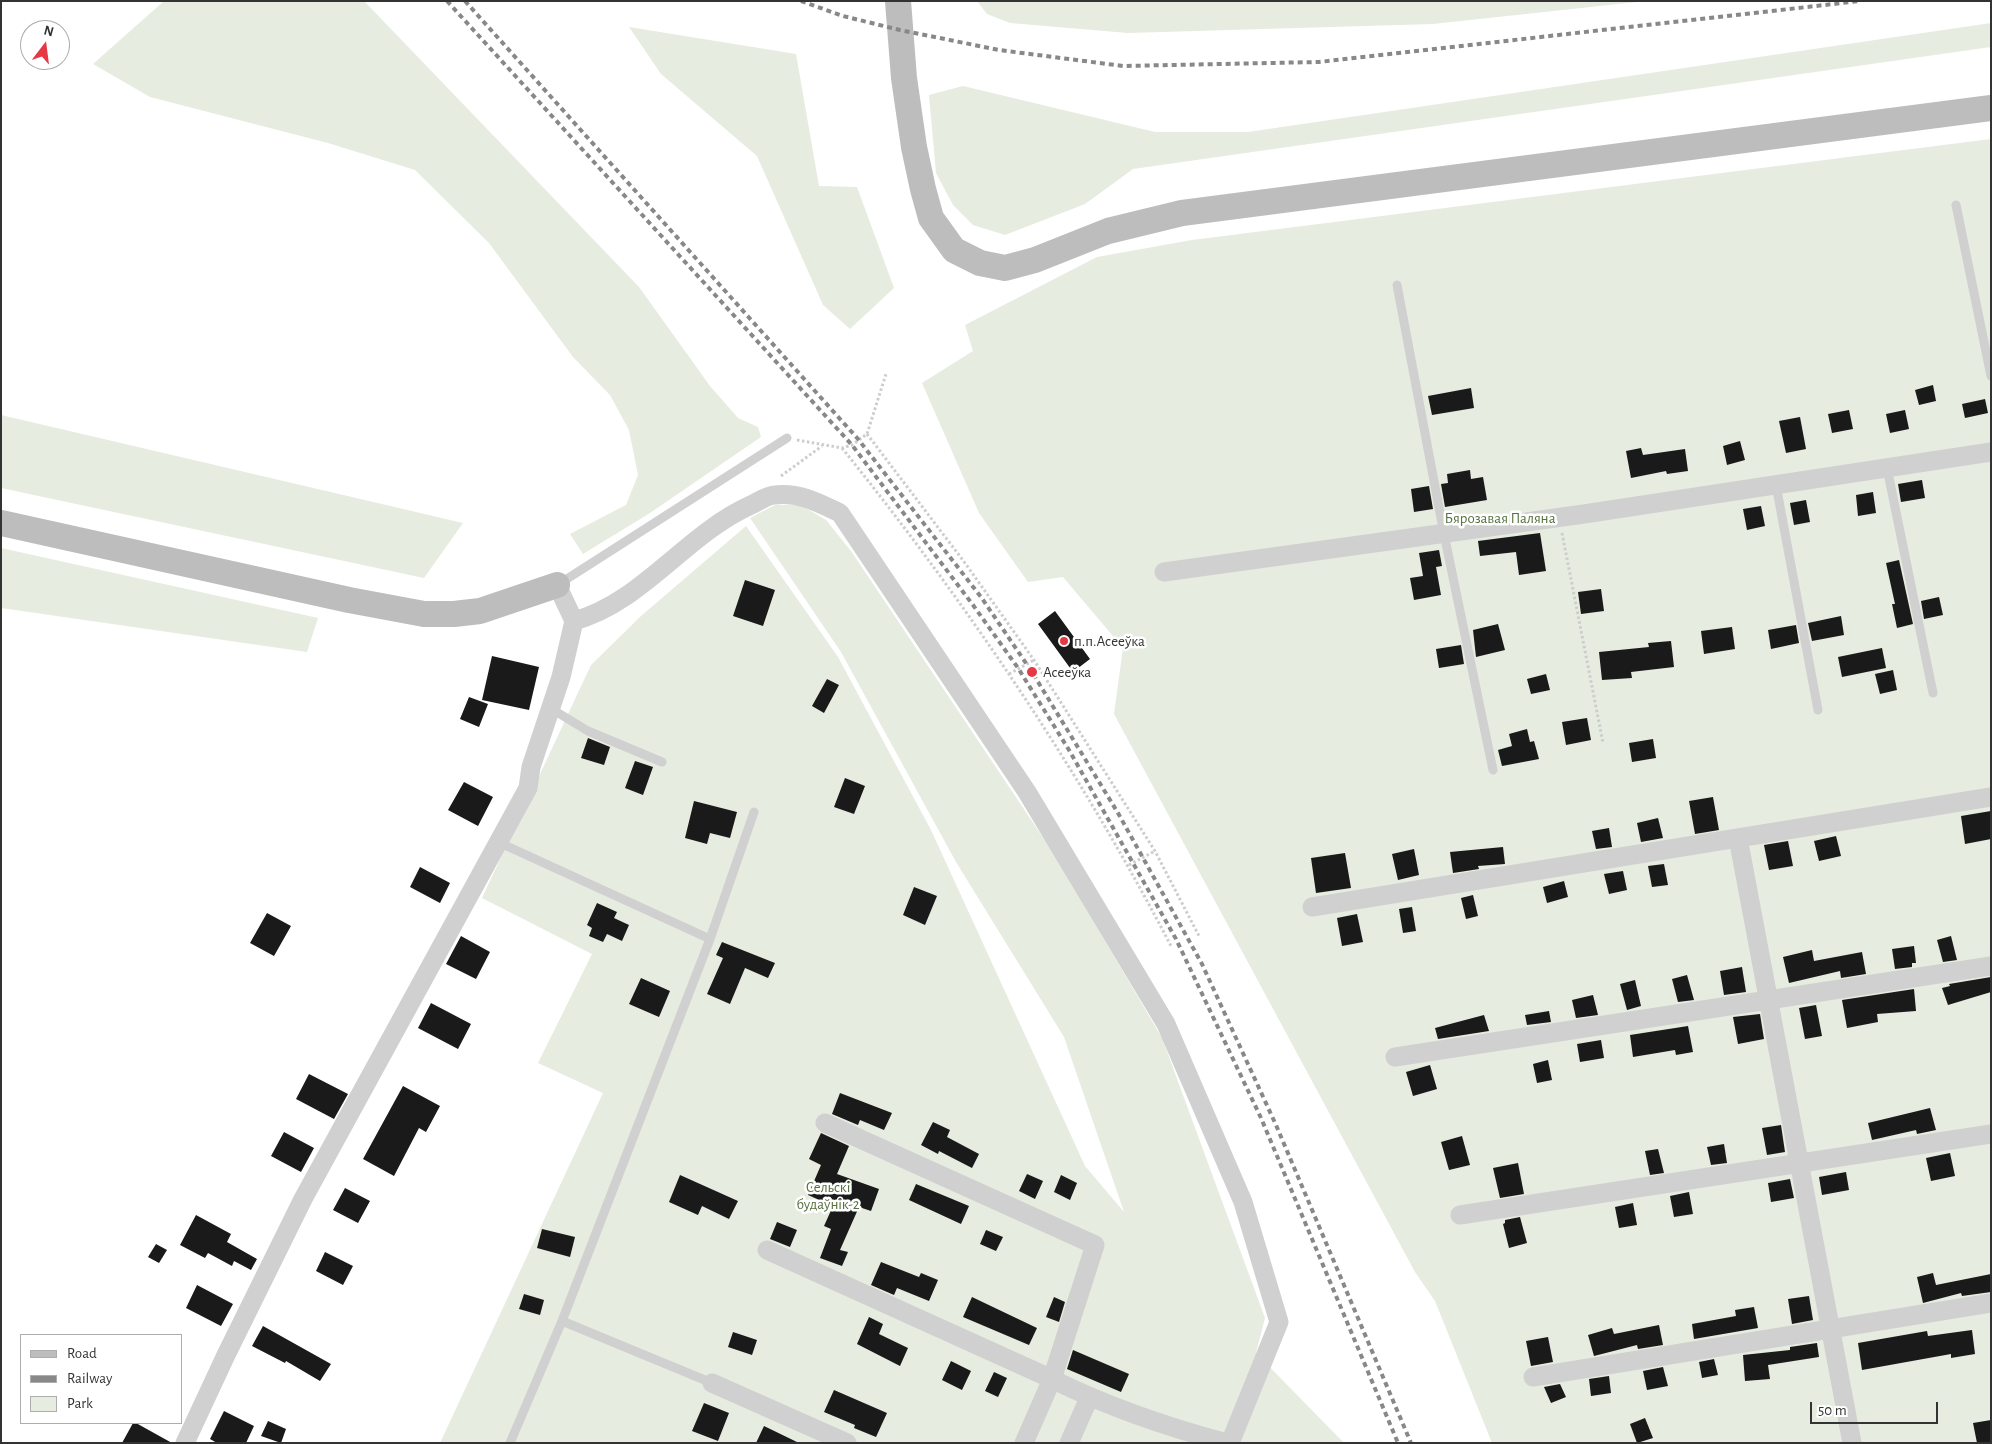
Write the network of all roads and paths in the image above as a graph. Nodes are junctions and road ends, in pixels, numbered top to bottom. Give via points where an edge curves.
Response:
1 (898, 1) edge
2 (1991, 108) edge
3 (1956, 205) dead end
4 (1397, 285) dead end
5 (886, 374) dead end
6 (1991, 376) edge
7 (867, 434) junction
8 (787, 438) joint
9 (842, 448) junction
10 (1991, 452) edge
11 (1887, 468) junction
12 (1776, 485) junction
13 (1559, 517) junction
14 (1, 523) edge
15 (1444, 534) junction
16 (1164, 572) dead end
17 (557, 585) junction
18 (574, 621) junction
19 (1034, 660) junction
20 (1009, 674) junction
21 (1933, 693) dead end
22 (550, 708) junction
23 (1818, 710) dead end
24 (1603, 743) dead end
25 (662, 762) dead end
26 (1493, 770) dead end
27 (1991, 797) edge
28 (754, 812) dead end
29 (1738, 838) junction
30 (498, 842) junction
31 (1155, 851) junction
32 (1129, 865) junction
33 (1312, 907) dead end
34 (1199, 936) dead end
35 (710, 939) junction
36 (1171, 946) dead end
37 (1991, 966) edge
38 (1768, 1000) junction
39 (1395, 1057) dead end
40 (825, 1123) dead end
41 (1991, 1134) edge
42 (1799, 1163) junction
43 (1460, 1216) dead end
44 (767, 1250) dead end
45 (1991, 1303) edge
46 (562, 1321) junction
47 (1830, 1329) junction
48 (1533, 1377) dead end
49 (1052, 1379) junction
50 (712, 1383) joint
51 (1089, 1398) junction
52 (185, 1443) edge
53 (510, 1443) edge
54 (847, 1443) edge
55 (1024, 1443) edge
56 (1069, 1443) edge
57 (1228, 1443) edge
58 (1852, 1443) edge

1 - 2 street via 912,137 931,218 954,250 980,263 1005,268 1021,265 1108,231 1182,213
3 - 6 lane
4 - 15 lane
5 - 7 path
7 - 9 path
7 - 19 path via 966,563
8 - 9 path
8 - 17 lane
9 - 20 path via 908,533
10 - 11 street
11 - 12 street
11 - 21 lane
12 - 13 street
12 - 23 lane
13 - 15 street
13 - 24 path
14 - 17 street via 424,614 480,610
15 - 16 street
15 - 26 lane
17 - 18 street
18 - 22 street
18 - 57 street via 591,617 622,600 730,514 774,494 806,496 840,513 1028,792 1166,1024 1243,1202 1279,1322
19 - 20 path
19 - 31 path
20 - 32 path
22 - 25 lane via 588,731
22 - 30 street via 528,788
27 - 29 street
28 - 35 lane
29 - 33 street
29 - 38 street
30 - 35 lane
30 - 52 street via 303,1199
31 - 32 path
31 - 34 path
32 - 36 path
35 - 46 lane
37 - 38 street
38 - 39 street
38 - 42 street
40 - 49 street via 1095,1245
41 - 42 street
42 - 43 street
42 - 47 street
44 - 49 street
45 - 47 street
46 - 50 lane
46 - 53 lane
47 - 48 street
47 - 58 street
49 - 51 street
49 - 55 street
50 - 54 street
51 - 56 street
51 - 57 street via 1179,1430

